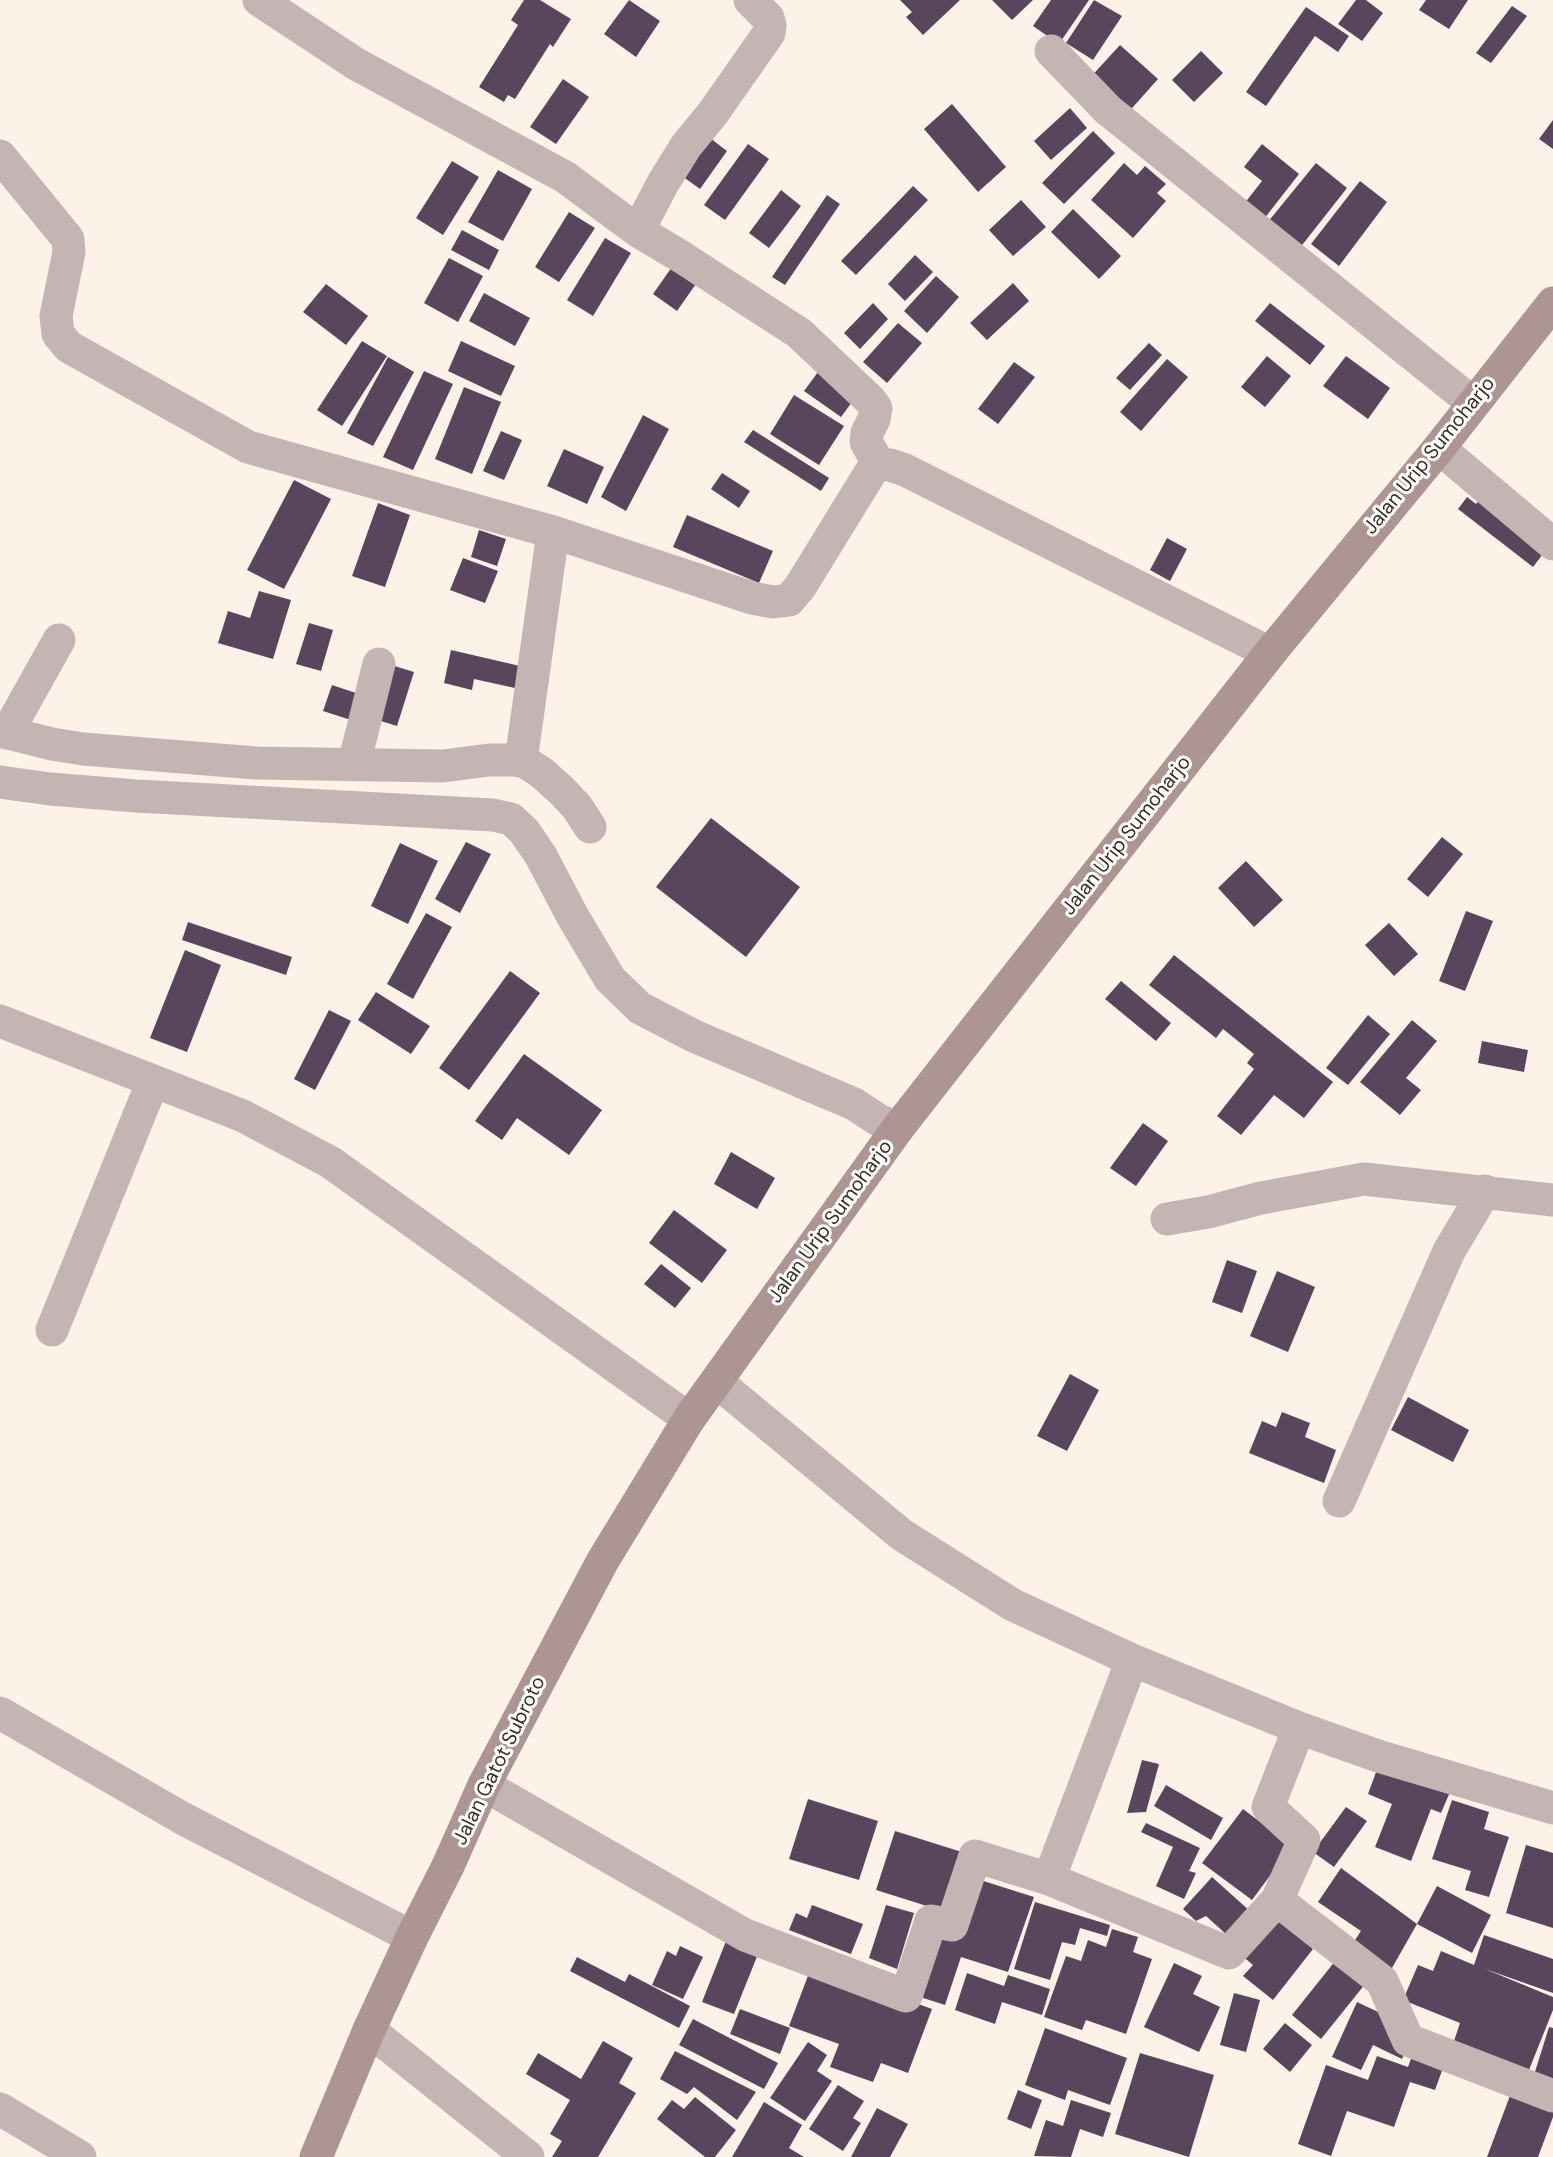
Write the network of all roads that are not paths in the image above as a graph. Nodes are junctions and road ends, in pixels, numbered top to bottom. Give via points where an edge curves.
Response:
1 (259, 0) edge
2 (750, 0) edge
3 (1051, 51) dead end
4 (0, 156) edge
5 (638, 231) junction
6 (1553, 303) edge
7 (1473, 403) junction
8 (1438, 448) junction
9 (879, 464) junction
10 (553, 532) junction
11 (1553, 544) edge
12 (59, 640) dead end
13 (1270, 653) junction
14 (380, 664) dead end
15 (4, 732) edge
16 (520, 761) junction
17 (0, 782) edge
18 (362, 782) junction
19 (590, 827) dead end
20 (0, 1021) edge
21 (153, 1081) junction
22 (898, 1128) junction
23 (1553, 1200) edge
24 (1479, 1201) junction
25 (1167, 1219) dead end
26 (52, 1330) dead end
27 (717, 1382) junction
28 (689, 1419) junction
29 (1339, 1501) dead end
30 (1132, 1660) junction
31 (0, 1713) edge
32 (1299, 1728) junction
33 (484, 1785) junction
34 (1553, 1808) edge
35 (1049, 1879) junction
36 (1277, 1900) junction
37 (412, 1937) junction
38 (369, 2030) junction
39 (1553, 2096) edge
40 (0, 2109) edge
41 (80, 2157) edge
42 (316, 2157) edge
43 (528, 2157) edge

1 - 5 street via 356,64 564,177
2 - 5 street via 768,18 769,33 686,146
3 - 7 street via 1108,110
4 - 10 street via 68,239 56,316 57,334 69,347 248,447
5 - 9 street via 799,333 871,400 876,408 866,442
6 - 7 main road, Jalan Urip Sumoharjo
7 - 8 main road, Jalan Urip Sumoharjo
8 - 11 street
8 - 13 main road, Jalan Urip Sumoharjo
9 - 10 street via 789,600 752,598
9 - 13 street via 905,470
10 - 16 street
12 - 15 street
13 - 22 main road, Jalan Urip Sumoharjo
14 - 18 street
15 - 18 street via 83,749 256,763
16 - 18 street via 442,766
16 - 19 street via 542,773 562,791
17 - 18 street via 136,796
18 - 22 street via 511,819 541,856 610,979 640,1008 694,1036 854,1104
20 - 21 street
21 - 26 street
21 - 28 street via 243,1116 330,1162
22 - 27 main road, Jalan Urip Sumoharjo
23 - 24 street
24 - 25 street via 1364,1179
24 - 29 street via 1449,1251
27 - 28 main road, Jalan Gatot Subroto
27 - 30 street via 902,1535 1013,1605
28 - 33 main road, Jalan Gatot Subroto via 602,1562
30 - 32 street
30 - 35 street
31 - 37 street via 182,1818
32 - 34 street
32 - 36 street via 1268,1807 1304,1840
33 - 35 street via 745,1935 906,1996 932,1921 952,1925 975,1856
33 - 37 main road, Jalan Gatot Subroto
35 - 36 street via 1229,1953
36 - 39 street via 1382,1981 1408,2040
37 - 38 main road, Jalan Gatot Subroto
38 - 42 main road, Jalan Gatot Subroto
38 - 43 street
40 - 41 street

